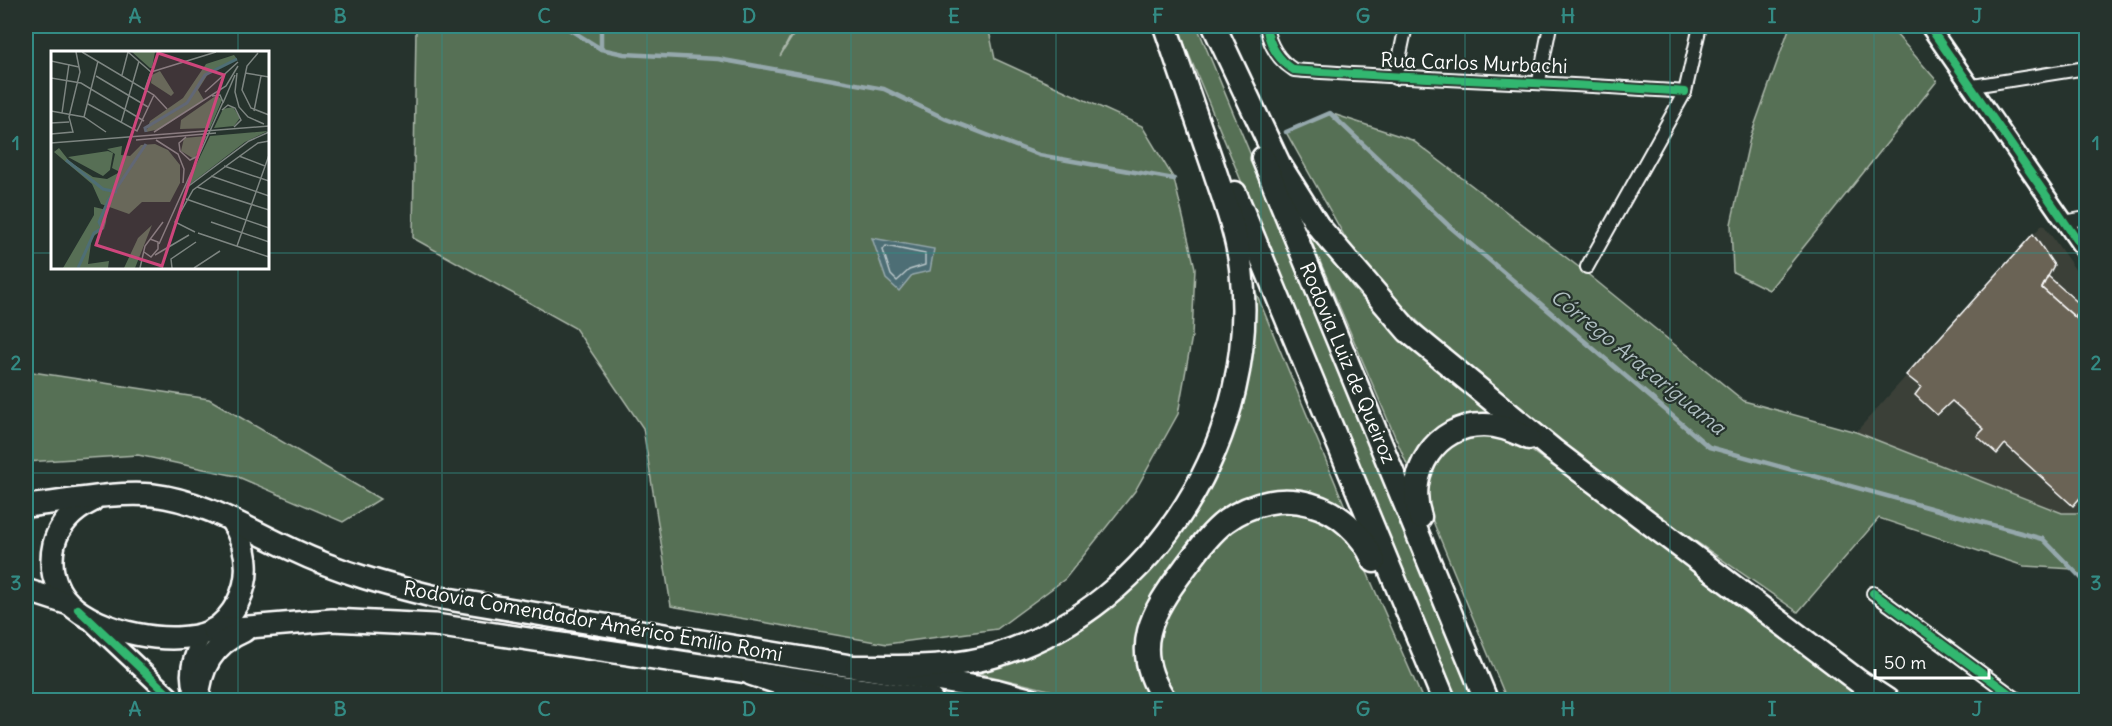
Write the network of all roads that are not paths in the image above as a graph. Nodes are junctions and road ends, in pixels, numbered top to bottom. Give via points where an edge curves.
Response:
1 (1165, 26) edge
2 (1207, 26) edge
3 (1214, 26) edge
4 (1266, 26) edge
5 (1406, 26) edge
6 (1550, 26) edge
7 (1700, 26) edge
8 (1929, 26) edge
9 (2086, 68) edge
10 (1395, 78) junction
11 (1539, 81) junction
12 (1973, 87) junction
13 (1685, 92) junction
14 (2086, 218) edge
15 (2064, 222) junction
16 (2086, 253) edge
17 (1587, 267) dead end
18 (1553, 450) junction
19 (97, 499) junction
20 (26, 506) edge
21 (231, 520) junction
22 (26, 590) edge
23 (1873, 593) dead end
24 (1445, 599) junction
25 (74, 607) junction
26 (251, 627) junction
27 (213, 629) junction
28 (857, 667) junction
29 (752, 674) junction
30 (1858, 681) junction
31 (174, 700) edge
32 (197, 700) edge
33 (830, 700) edge
34 (932, 700) edge
35 (1032, 700) edge
36 (1165, 700) edge
37 (1443, 700) edge
38 (1486, 700) edge
39 (1877, 700) edge
40 (1887, 700) edge
41 (2018, 700) edge

1 - 28 highway via 1222,193 1241,267 1242,338 1236,382 1206,471 1169,532 1146,558 1099,601 1062,626 1018,648 972,662
1 - 37 highway, Rodovia Luiz de Queiroz
2 - 24 highway, Rodovia Luiz de Queiroz
3 - 18 highway via 1279,164 1318,226 1408,331
4 - 10 street, Rua Carlos Murbachi via 1282,63 1294,70
5 - 10 street
6 - 11 street
7 - 13 street
8 - 12 street
9 - 12 street
10 - 11 street, Rua Carlos Murbachi
11 - 13 street, Rua Carlos Murbachi
12 - 15 street
13 - 17 street
14 - 15 street
15 - 16 street
18 - 24 highway via 1512,430 1482,424 1450,433 1431,448 1417,482 1417,509
18 - 30 highway
19 - 20 highway, Rodovia Comendador Américo Emílio Romi
19 - 21 highway, Rodovia Comendador Américo Emílio Romi via 152,495 206,508
19 - 25 highway via 66,520 51,555 52,574
21 - 27 highway via 244,548 246,580 234,609
21 - 28 highway, Rodovia Comendador Américo Emílio Romi via 354,575 436,597
22 - 25 highway, Rodovia Comendador Américo Emílio Romi
23 - 41 street
24 - 38 highway, Rodovia Luiz de Queiroz
25 - 27 highway, Rodovia Comendador Américo Emílio Romi via 110,627 135,634 161,637
25 - 31 street
26 - 27 highway, Rodovia Comendador Américo Emílio Romi
26 - 29 highway, Rodovia Comendador Américo Emílio Romi via 332,620 435,625
26 - 32 highway via 214,651 201,676
27 - 32 street via 190,660 189,681
28 - 35 highway, Rodovia Comendador Américo Emílio Romi
29 - 33 highway
29 - 34 highway, Rodovia Comendador Américo Emílio Romi
30 - 39 highway
30 - 40 highway
36 - 37 highway via 1148,663 1147,639 1153,615 1208,538 1226,522 1262,503 1283,501 1321,507 1356,531 1368,547

